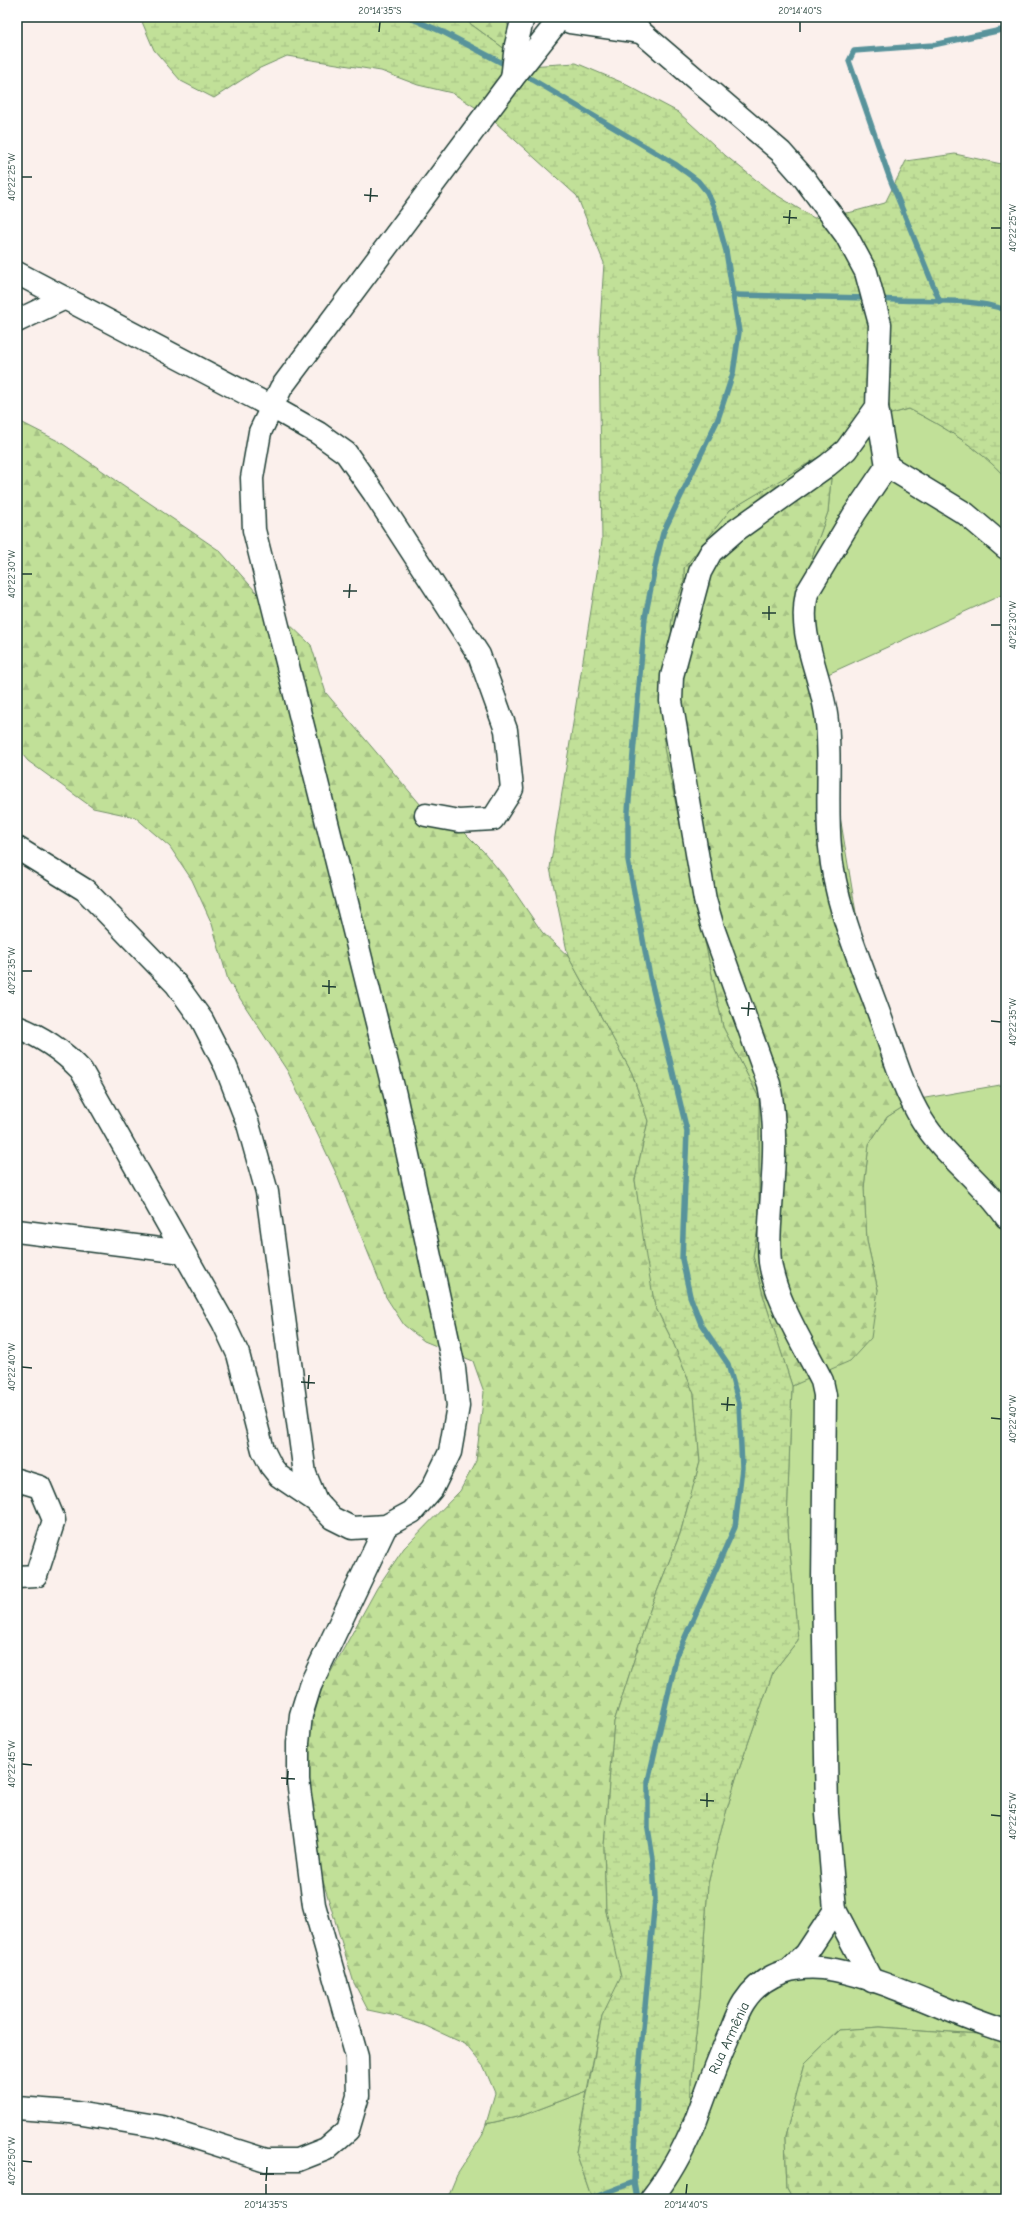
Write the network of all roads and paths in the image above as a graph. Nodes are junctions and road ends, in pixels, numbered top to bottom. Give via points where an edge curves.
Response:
1 (523, 17) edge
2 (528, 17) edge
3 (567, 22) edge
4 (636, 24) edge
5 (512, 79) junction
6 (17, 273) edge
7 (65, 298) junction
8 (17, 321) edge
9 (272, 407) junction
10 (877, 407) junction
11 (888, 466) junction
12 (1006, 548) edge
13 (426, 815) dead end
14 (17, 848) edge
15 (17, 1026) edge
16 (1006, 1217) edge
17 (17, 1231) edge
18 (183, 1252) junction
19 (17, 1480) edge
20 (316, 1501) junction
21 (386, 1526) junction
22 (17, 1577) edge
23 (835, 1910) junction
24 (791, 1968) junction
25 (872, 1981) junction
26 (1006, 2031) edge
27 (17, 2108) edge
28 (651, 2199) edge

1 - 5 street via 516,45
2 - 3 street via 538,23
3 - 4 street
3 - 5 street
4 - 10 street via 781,152 804,178 846,235 866,272 880,324
5 - 9 street via 281,388
6 - 7 street
7 - 8 street
7 - 9 street
9 - 13 street via 318,433 346,453 379,500 482,663 506,730 512,789 493,819 459,821
9 - 21 street via 260,432 252,478 254,530 395,1095 455,1375 458,1406 450,1452 432,1489 412,1512
10 - 11 street
10 - 23 street via 840,455 711,552 700,572 672,676 671,701 712,928 768,1084 774,1110 769,1249 774,1279 780,1297 822,1381 825,1395 823,1591 828,1814
11 - 12 street via 966,514
11 - 16 street via 855,513 807,593 804,606 806,638 827,721 830,847 836,886 847,924 911,1102 934,1138
14 - 20 street via 85,890 171,978 202,1020 226,1067 248,1124 267,1192 306,1474
15 - 18 street via 48,1041 64,1052 81,1070
17 - 18 street
18 - 20 street via 238,1354 263,1450 271,1466 279,1476
19 - 22 street via 40,1487 54,1520 36,1576
20 - 21 street via 332,1518 352,1528
21 - 27 street via 310,1686 301,1715 298,1743 298,1780 314,1904 357,2057 358,2096 348,2130 326,2149 298,2160 266,2160 162,2127 70,2112
23 - 24 street via 806,1954
23 - 25 street
24 - 25 street, Rua Armênia via 835,1970
24 - 28 street, Rua Armênia via 774,1975 757,1987 744,2002 681,2152
25 - 26 street, Rua Armênia via 980,2024

